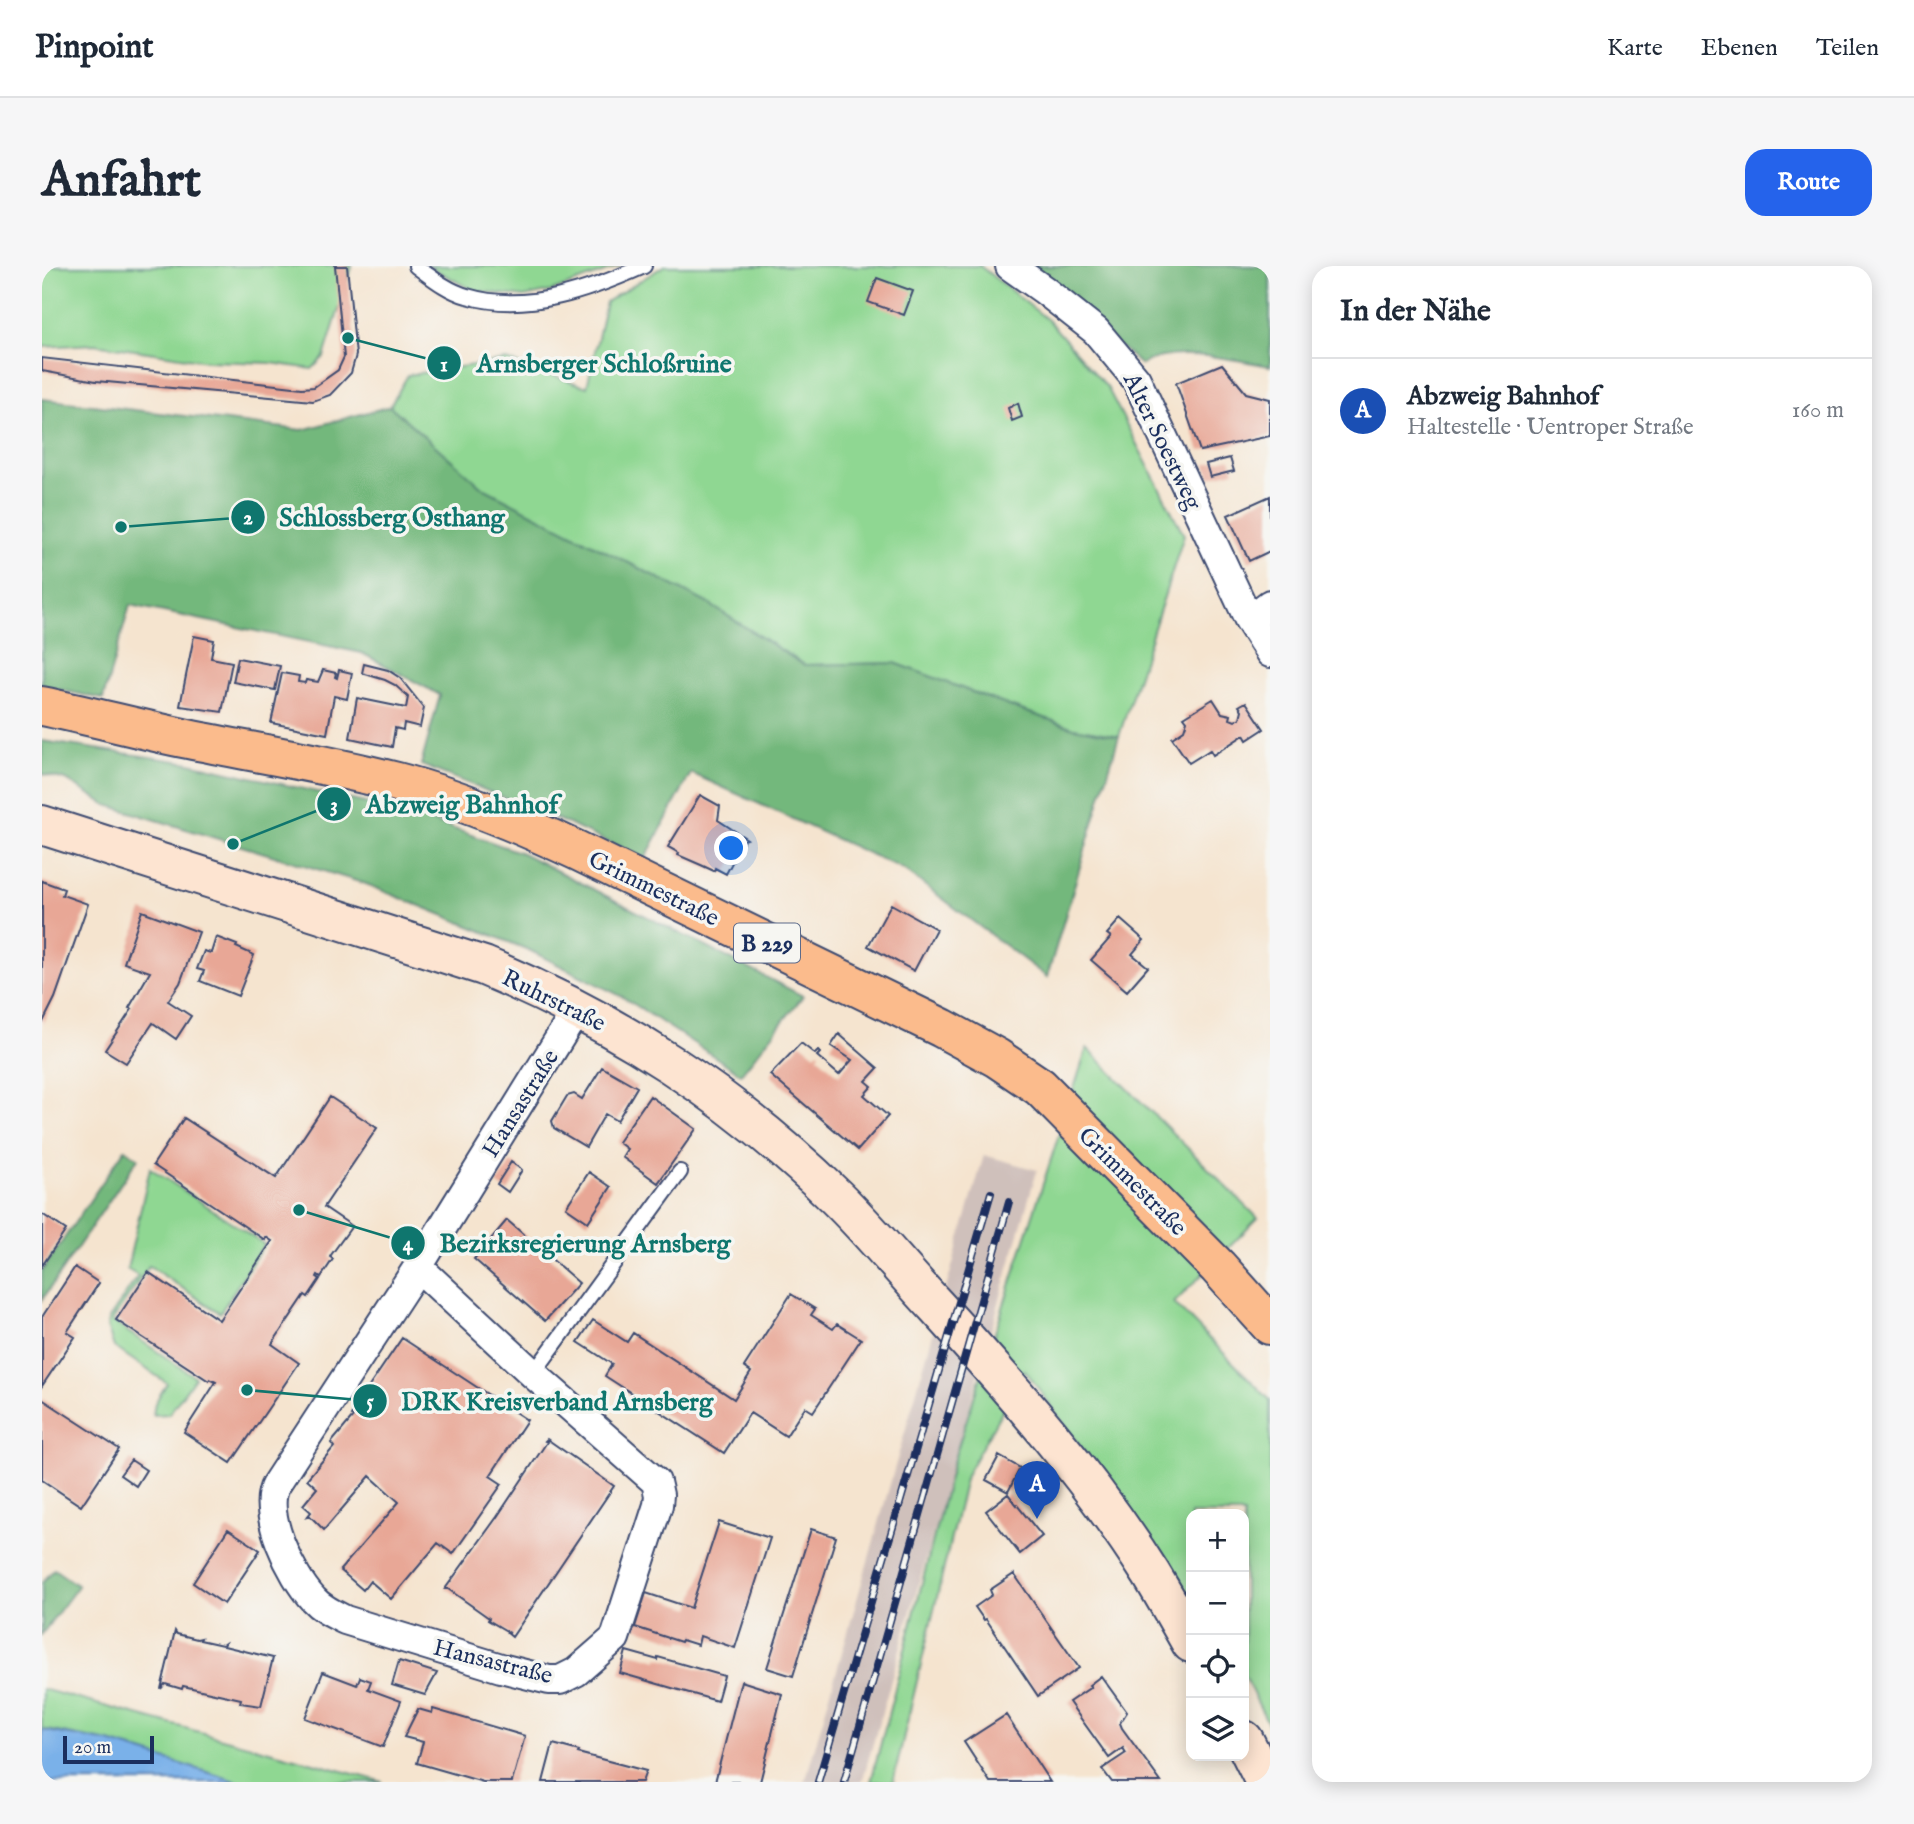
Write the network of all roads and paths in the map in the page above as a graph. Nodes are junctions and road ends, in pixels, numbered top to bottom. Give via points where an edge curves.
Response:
1 (416, 266) edge
2 (644, 266) edge
3 (1010, 266) edge
4 (1259, 612) edge
5 (1270, 653) edge
6 (42, 706) edge
7 (42, 825) edge
8 (577, 1010) junction
9 (680, 1172) dead end
10 (418, 1267) junction
11 (1270, 1325) edge
12 (533, 1374) junction
13 (1186, 1635) edge
14 (1249, 1750) edge
15 (1265, 1782) edge

1 - 2 lane via 464,296 513,303 580,292
3 - 4 street, Alter Soestweg via 1096,331 1136,379
4 - 5 street, Alter Soestweg
6 - 11 main road, Grimmestraße / B 229 via 396,782 509,821 576,849 942,1028 1040,1087
7 - 8 main road, Ruhrstraße via 484,966
8 - 10 street, Hansastraße
8 - 13 main road, Ruhrstraße via 701,1083 768,1135 837,1198 1021,1401 1079,1473 1150,1573
9 - 12 lane
10 - 12 street, Hansastraße
10 - 12 street, Hansastraße via 271,1492 271,1516 287,1556 299,1581 320,1606 345,1620 549,1680 567,1677 607,1646 619,1627 658,1505 656,1482
14 - 15 main road

